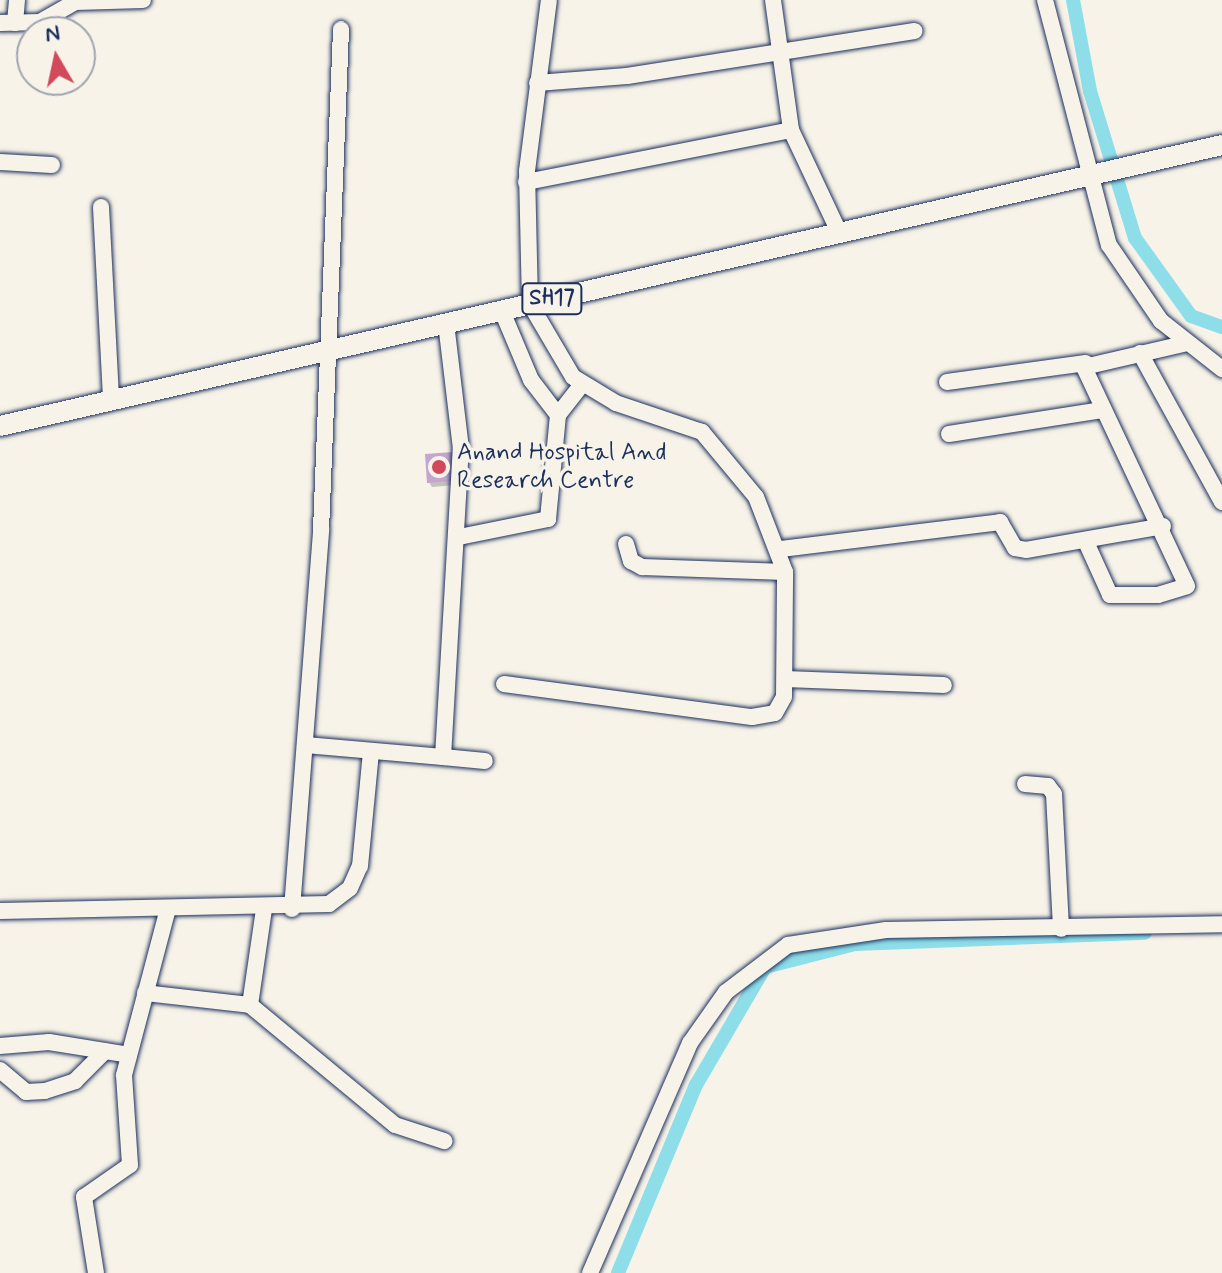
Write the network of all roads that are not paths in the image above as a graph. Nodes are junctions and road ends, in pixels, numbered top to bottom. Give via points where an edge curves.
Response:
1 (17, 0) edge
2 (143, 0) edge
3 (549, 0) edge
4 (773, 0) edge
5 (1045, 0) edge
6 (80, 1) edge
7 (8, 23) edge
8 (341, 29) dead end
9 (915, 31) dead end
10 (778, 53) junction
11 (537, 83) junction
12 (791, 130) junction
13 (1222, 145) edge
14 (0, 162) edge
15 (52, 165) dead end
16 (1105, 173) junction
17 (526, 182) junction
18 (101, 207) dead end
19 (840, 234) junction
20 (530, 304) junction
21 (502, 311) junction
22 (446, 323) junction
23 (1184, 344) junction
24 (327, 350) junction
25 (1140, 353) junction
26 (1086, 363) junction
27 (1222, 369) edge
28 (947, 382) dead end
29 (582, 384) junction
30 (111, 400) junction
31 (1102, 410) junction
32 (558, 415) junction
33 (0, 426) edge
34 (949, 434) dead end
35 (1222, 502) edge
36 (1163, 526) junction
37 (459, 537) junction
38 (1086, 542) junction
39 (626, 544) dead end
40 (781, 549) junction
41 (785, 572) junction
42 (785, 679) junction
43 (504, 684) dead end
44 (944, 685) dead end
45 (305, 745) junction
46 (371, 752) junction
47 (443, 757) junction
48 (485, 761) dead end
49 (1025, 784) dead end
50 (168, 909) junction
51 (264, 909) junction
52 (292, 909) junction
53 (0, 911) edge
54 (1222, 924) edge
55 (1061, 929) junction
56 (145, 993) junction
57 (250, 1005) junction
58 (0, 1046) edge
59 (105, 1051) junction
60 (129, 1055) junction
61 (0, 1070) edge
62 (444, 1141) dead end
63 (96, 1273) edge
64 (590, 1273) edge

1 - 7 street
2 - 6 street
3 - 11 street
4 - 10 street
5 - 16 street
6 - 7 street via 48,19
8 - 24 street
9 - 10 street
10 - 11 street
10 - 12 street
11 - 17 street
12 - 17 street
12 - 19 street
13 - 16 main road, SH17
14 - 15 street
16 - 19 main road, SH17
16 - 23 street via 1118,261
17 - 20 street
18 - 30 street
19 - 20 main road, SH17
20 - 21 main road, SH17
20 - 29 street via 562,364
21 - 22 main road, SH17
21 - 32 street via 531,380
22 - 24 main road, SH17
22 - 37 street via 459,405
23 - 25 street
23 - 27 street
24 - 30 main road, SH17
24 - 45 street
25 - 26 street
25 - 35 street
26 - 28 street
26 - 31 street
29 - 32 street
29 - 40 street via 716,443 756,497
30 - 33 main road, SH17
31 - 34 street
31 - 36 street
32 - 37 street via 548,519
36 - 38 street
36 - 38 street via 1188,577 1177,592 1110,595
37 - 47 street
38 - 40 street via 1017,550 1000,522
39 - 41 street via 631,561 642,567
40 - 41 street
41 - 42 street
42 - 43 street via 781,708 752,717
42 - 44 street
45 - 46 street
45 - 52 street
46 - 47 street
46 - 52 street via 356,877 340,899
47 - 48 street
49 - 55 street via 1048,786 1054,794
50 - 51 street
50 - 53 street
50 - 56 street
51 - 52 street
51 - 57 street
54 - 55 street
55 - 64 street via 820,936 788,945 751,970 705,1020 677,1068
56 - 57 street
56 - 60 street
57 - 62 street via 395,1125
58 - 59 street via 49,1042
59 - 60 street
59 - 61 street via 75,1081 45,1091 26,1092
60 - 63 street via 128,1171 84,1197

